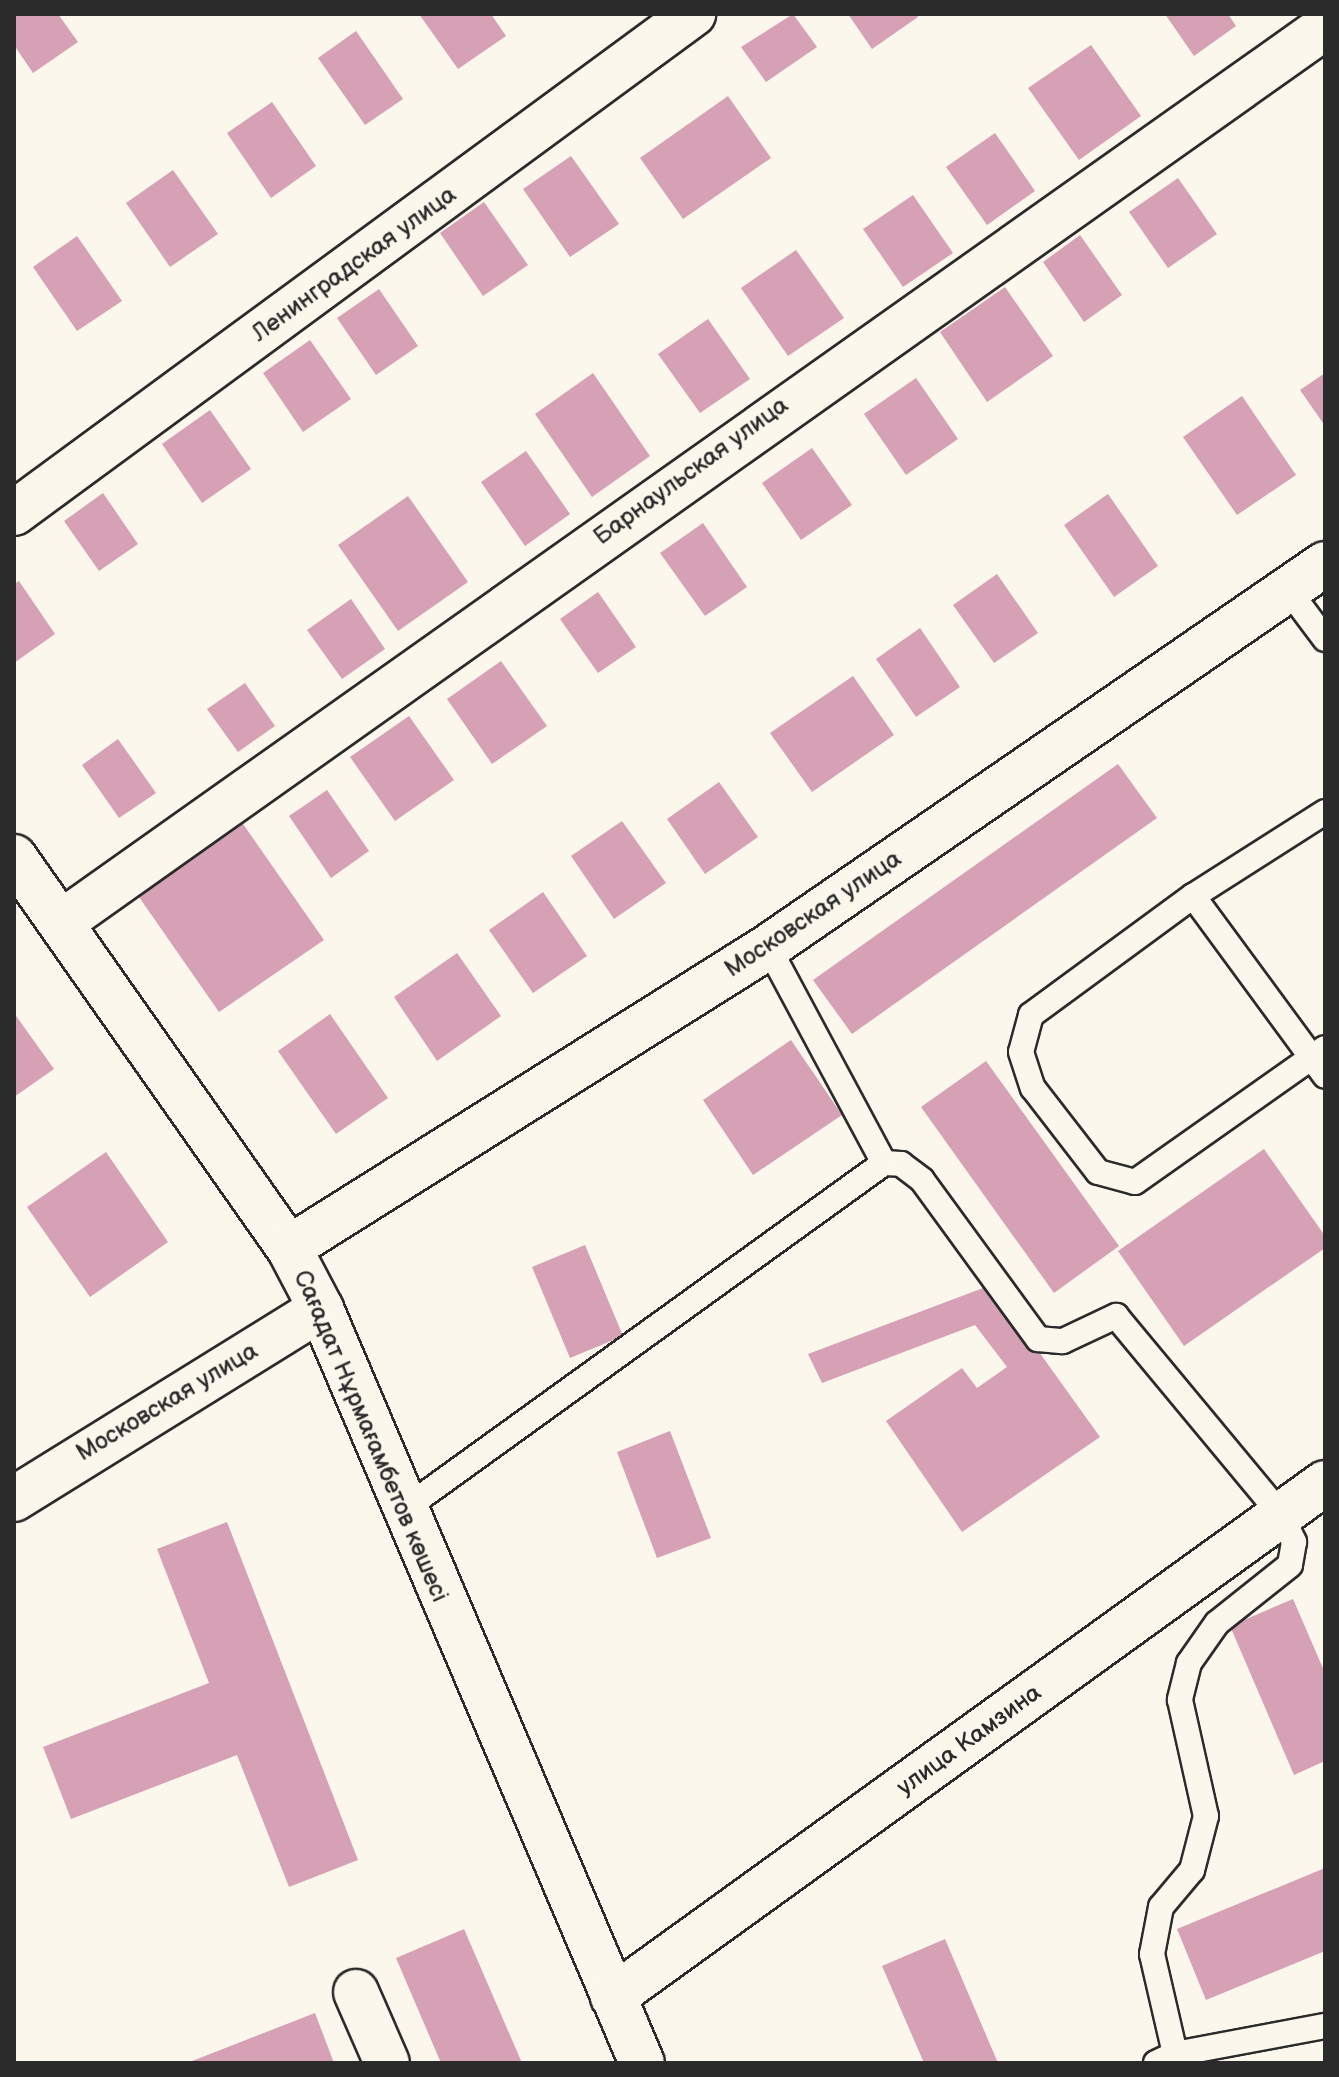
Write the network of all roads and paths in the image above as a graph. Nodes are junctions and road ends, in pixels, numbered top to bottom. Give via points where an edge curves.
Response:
1 (693, 14) edge
2 (1325, 27) edge
3 (14, 513) edge
4 (1325, 564) edge
5 (1286, 587) junction
6 (1325, 639) edge
7 (1325, 812) edge
8 (14, 857) edge
9 (1193, 896) junction
10 (62, 922) junction
11 (768, 947) junction
12 (1320, 1061) edge
13 (884, 1163) junction
14 (289, 1248) junction
15 (321, 1309) junction
16 (1325, 1483) edge
17 (14, 1499) edge
18 (403, 1510) junction
19 (1281, 1515) junction
20 (356, 1992) dead end
21 (613, 1997) junction
22 (1325, 2026) edge
23 (1165, 2058) edge
24 (387, 2063) edge
25 (642, 2063) edge

1 - 3 street, Ленинградская улица
2 - 10 street, Барнаульская улица
4 - 5 street, Московская улица
5 - 6 lane
5 - 11 street, Московская улица
7 - 9 lane
8 - 10 street, Сағадат Нұрмағамбетов көшесі
9 - 12 lane
9 - 12 lane via 1031,1015 1021,1052 1033,1088 1098,1172 1135,1182
10 - 14 street, Сағадат Нұрмағамбетов көшесі
11 - 13 lane
11 - 14 street, Московская улица
13 - 18 lane
13 - 19 lane via 901,1164 922,1180 1038,1339 1063,1341 1116,1316
14 - 15 street, Сағадат Нұрмағамбетов көшесі
15 - 17 street, Московская улица
15 - 18 street, Сағадат Нұрмағамбетов көшесі
16 - 19 street, улица Камзина
18 - 21 street, Сағадат Нұрмағамбетов көшесі
19 - 21 street, улица Камзина
19 - 23 lane via 1294,1542 1290,1565 1199,1643 1180,1700 1206,1816 1192,1870 1161,1907 1152,1954
20 - 24 street
21 - 25 street, Сағадат Нұрмағамбетов көшесі
22 - 23 lane

